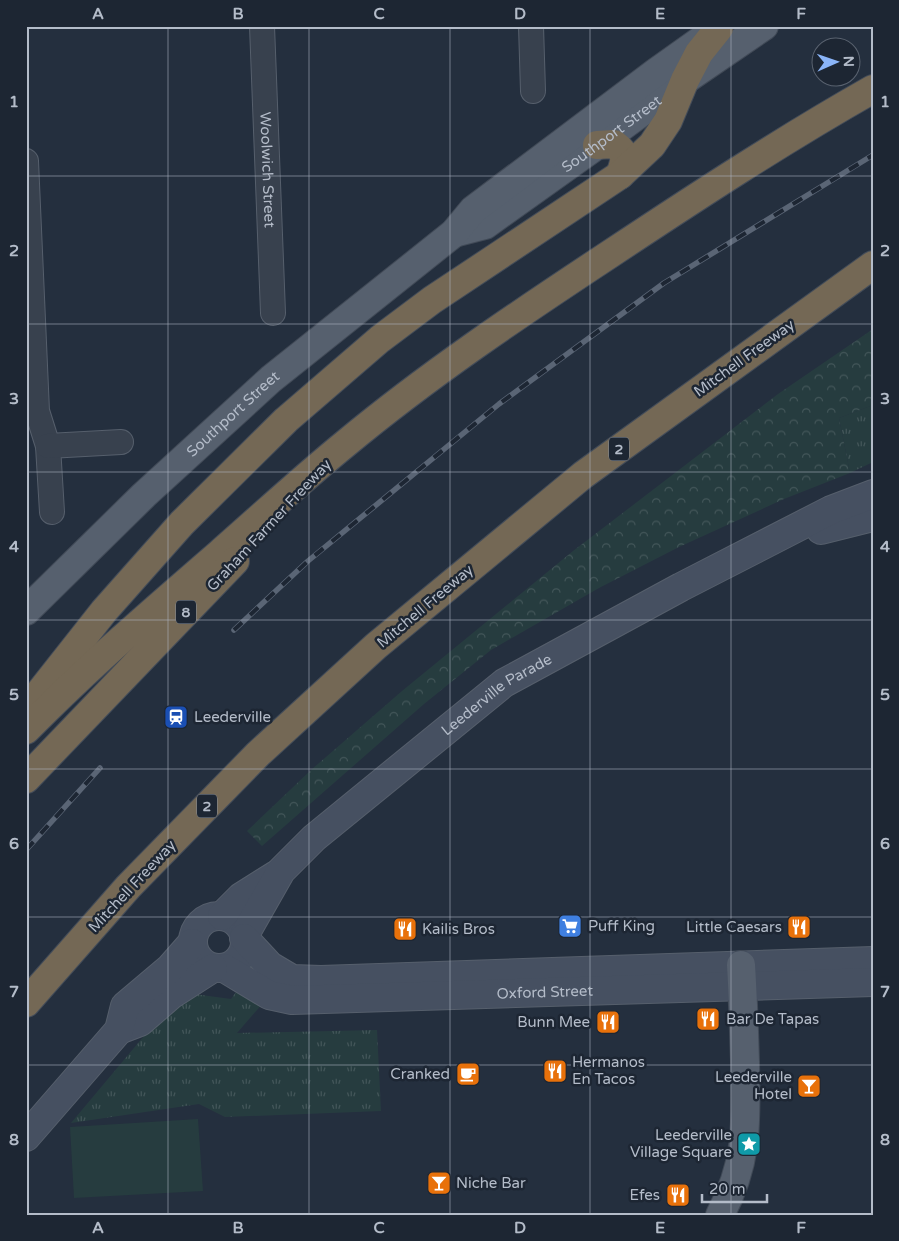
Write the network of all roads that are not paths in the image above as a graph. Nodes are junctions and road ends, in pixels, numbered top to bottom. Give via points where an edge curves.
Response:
1 (262, 26) edge
2 (531, 26) edge
3 (764, 26) edge
4 (720, 27) edge
5 (685, 80) junction
6 (873, 89) edge
7 (533, 91) dead end
8 (598, 145) junction
9 (26, 161) edge
10 (620, 176) junction
11 (454, 233) junction
12 (873, 265) edge
13 (273, 313) dead end
14 (121, 442) dead end
15 (346, 444) junction
16 (48, 446) junction
17 (873, 494) edge
18 (52, 512) dead end
19 (873, 517) edge
20 (739, 557) junction
21 (26, 611) edge
22 (26, 709) edge
23 (26, 730) edge
24 (26, 779) edge
25 (281, 871) junction
26 (222, 916) junction
27 (244, 937) junction
28 (192, 943) junction
29 (873, 961) edge
30 (219, 968) junction
31 (750, 976) junction
32 (873, 982) edge
33 (26, 1003) edge
34 (120, 1030) junction
35 (26, 1137) edge
36 (720, 1215) edge
37 (742, 1215) edge

1 - 13 street, Woolwich Street
2 - 7 street
3 - 5 main road, Southport Street
4 - 5 highway via 699,53
4 - 11 main road, Southport Street via 473,210
5 - 8 main road, Southport Street
5 - 10 highway via 668,120 652,145
6 - 15 highway via 705,190 544,297 434,375
8 - 10 highway via 614,144 622,150 625,160
8 - 11 main road, Southport Street via 485,226
9 - 16 street via 37,411
10 - 22 highway via 432,300 380,339 286,420 182,522 104,611
11 - 21 main road, Southport Street via 271,379
12 - 33 highway, Mitchell Freeway / 2 via 583,475 376,646 244,768 128,888
14 - 16 street
15 - 23 highway via 132,629
15 - 24 highway, Graham Farmer Freeway / 8
16 - 18 street
17 - 20 main road, Leederville Parade via 831,510
19 - 20 main road, Leederville Parade via 836,525
20 - 25 main road, Leederville Parade via 504,683 314,838
25 - 26 main road, Leederville Parade via 241,897
25 - 27 main road, Leederville Parade
26 - 27 main road via 236,923
26 - 28 main road via 201,922
27 - 30 main road via 245,946 238,961
27 - 31 main road, Oxford Street via 270,966 292,979
28 - 30 main road via 198,959 205,965
28 - 34 main road via 165,973 126,1006
29 - 31 main road, Oxford Street
30 - 31 main road, Oxford Street via 269,995 292,1000
30 - 34 main road via 171,994 140,1022
31 - 32 main road, Oxford Street
31 - 36 main road via 746,1125 741,1164
31 - 37 main road via 762,1124 757,1168
34 - 35 main road

